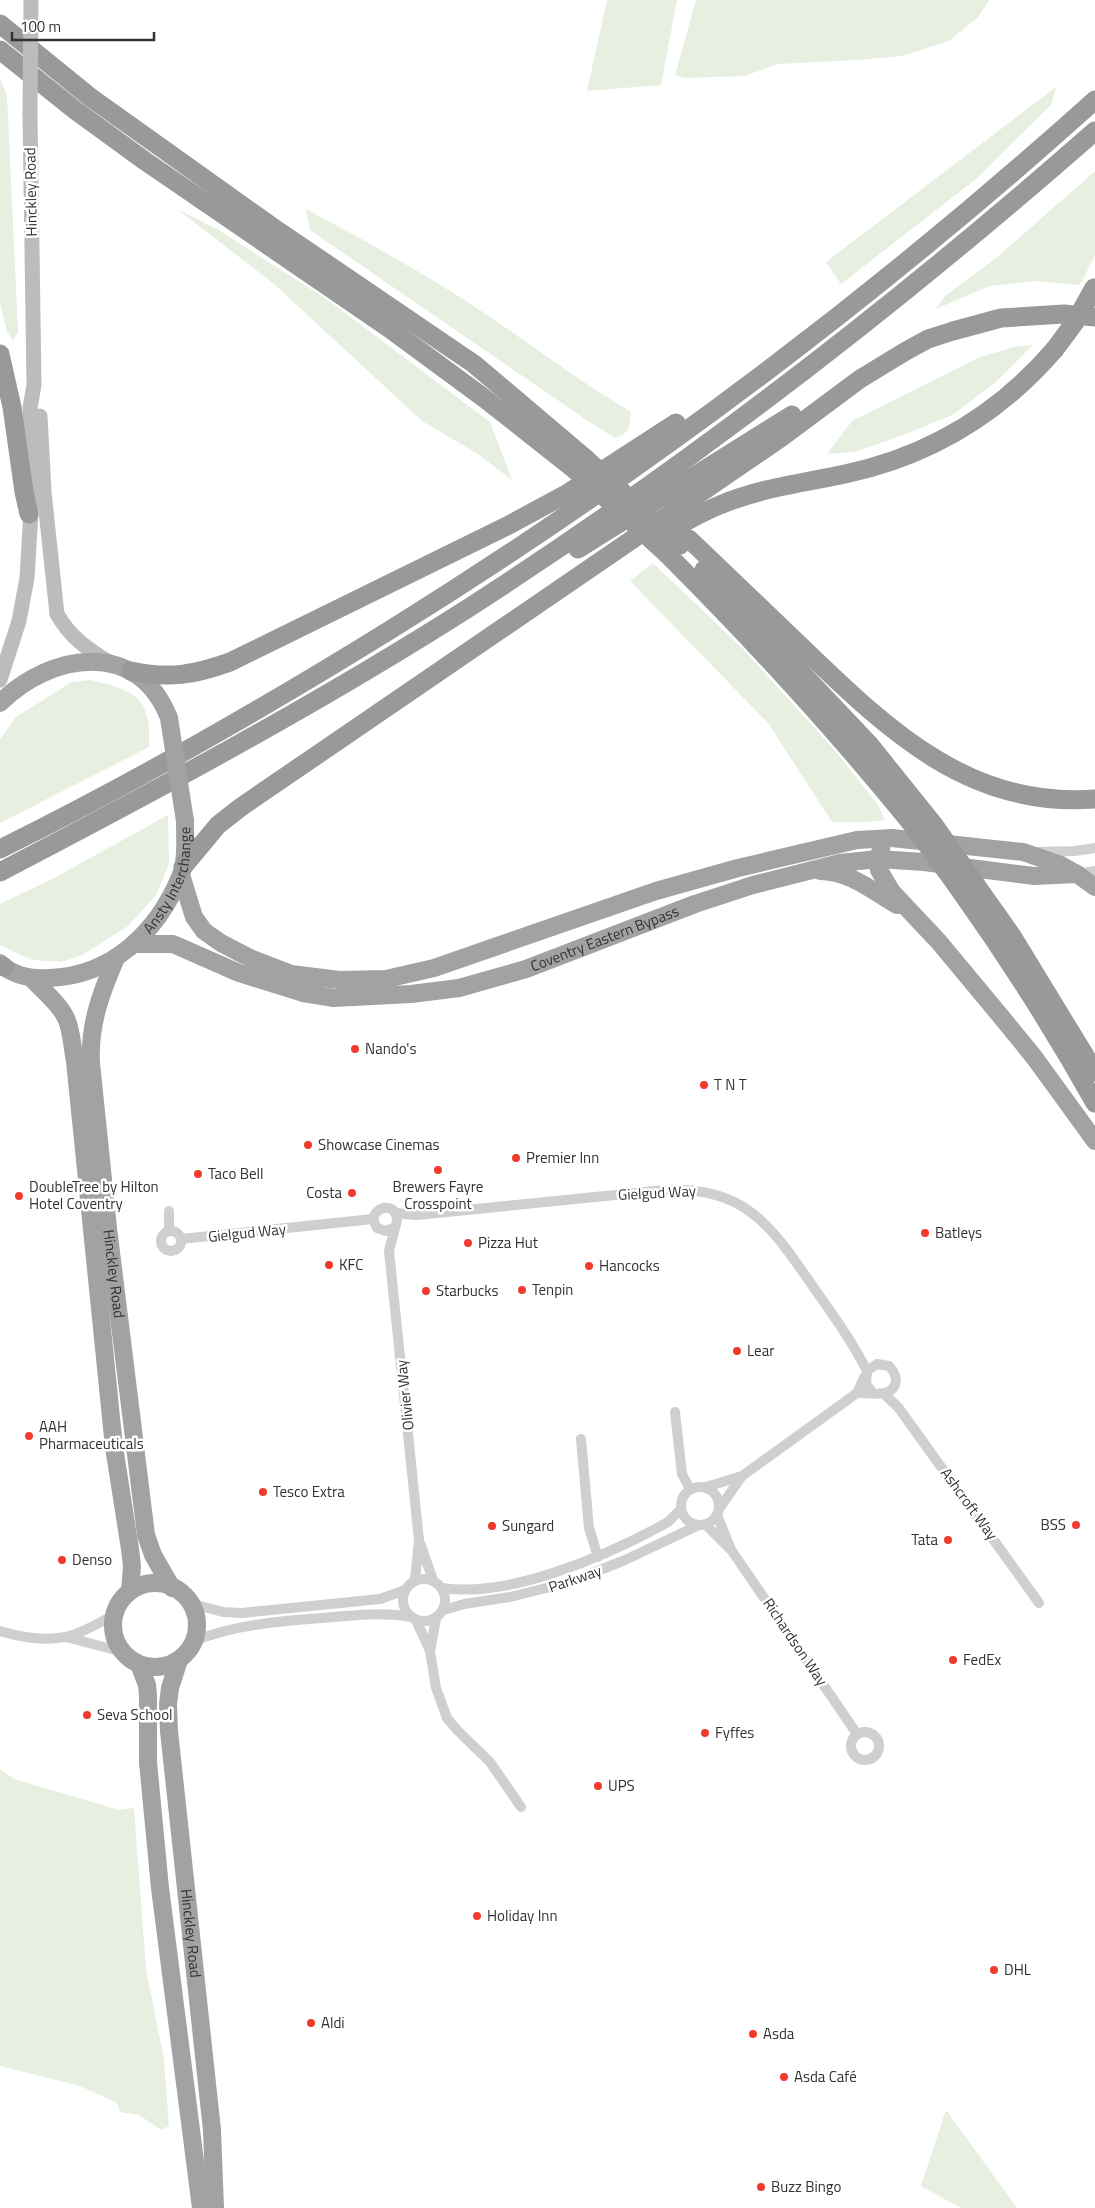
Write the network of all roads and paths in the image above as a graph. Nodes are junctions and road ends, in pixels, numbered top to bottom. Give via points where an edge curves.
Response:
1 (31, 0) edge
2 (0, 24) edge
3 (0, 50) edge
4 (1095, 100) edge
5 (1095, 131) edge
6 (902, 267) junction
7 (1095, 287) edge
8 (1095, 317) edge
9 (0, 354) edge
10 (860, 380) junction
11 (34, 385) junction
12 (580, 463) junction
13 (29, 514) junction
14 (679, 546) junction
15 (469, 607) junction
16 (460, 657) junction
17 (109, 662) junction
18 (130, 672) junction
19 (0, 680) edge
20 (0, 703) edge
21 (1095, 800) edge
22 (892, 838) junction
23 (1095, 848) edge
24 (0, 849) edge
25 (1023, 852) junction
26 (878, 859) junction
27 (182, 871) junction
28 (1095, 871) edge
29 (0, 872) edge
30 (800, 872) junction
31 (1077, 874) junction
32 (1095, 888) edge
33 (909, 912) junction
34 (135, 944) junction
35 (116, 958) junction
36 (1, 965) edge
37 (32, 978) junction
38 (1095, 1072) edge
39 (1095, 1103) edge
40 (1095, 1141) edge
41 (169, 1211) dead end
42 (395, 1213) junction
43 (417, 1215) junction
44 (373, 1219) junction
45 (394, 1226) junction
46 (380, 1230) junction
47 (169, 1231) junction
48 (181, 1239) junction
49 (389, 1251) junction
50 (855, 1347) junction
51 (876, 1364) junction
52 (866, 1374) junction
53 (893, 1388) junction
54 (872, 1392) junction
55 (857, 1393) junction
56 (884, 1394) junction
57 (898, 1407) junction
58 (675, 1412) dead end
59 (581, 1440) dead end
60 (742, 1476) junction
61 (706, 1487) junction
62 (690, 1489) junction
63 (681, 1509) junction
64 (718, 1512) junction
65 (702, 1525) junction
66 (419, 1540) junction
67 (732, 1551) junction
68 (598, 1557) junction
69 (415, 1580) junction
70 (433, 1580) junction
71 (172, 1588) junction
72 (442, 1588) junction
73 (405, 1590) junction
74 (130, 1591) junction
75 (1039, 1603) dead end
76 (193, 1604) junction
77 (444, 1610) junction
78 (115, 1616) junction
79 (413, 1618) junction
80 (436, 1619) junction
81 (0, 1631) edge
82 (66, 1637) junction
83 (194, 1641) junction
84 (430, 1651) junction
85 (123, 1652) junction
86 (179, 1660) junction
87 (139, 1664) junction
88 (857, 1734) dead end
89 (521, 1807) dead end
90 (200, 2208) edge
91 (215, 2208) edge

1 - 11 main road, Hinckley Road, bridge
2 - 12 highway via 90,97 271,226 474,364
3 - 12 highway via 145,161
4 - 6 highway
5 - 15 highway via 917,283 744,416 603,517
6 - 18 highway via 626,458 509,525 230,662 177,676
6 - 24 highway via 678,438 455,589 235,723
7 - 16 highway, bridge via 1055,349 1008,397 952,436 882,464 755,493 699,514
8 - 10 highway via 1028,315 976,324 928,339
9 - 13 highway
10 - 15 highway via 809,405 582,546
10 - 16 highway
11 - 13 main road, Hinckley Road via 30,408 32,494
11 - 17 main road, Hinckley Road via 39,407 57,614 78,642
12 - 14 highway, bridge
12 - 14 highway, bridge via 648,514
13 - 19 main road, Hinckley Road via 28,570 22,608
14 - 21 highway via 894,731 955,771 1015,794 1055,801
14 - 38 highway, bridge via 847,720 934,825 1012,936
14 - 39 highway, bridge via 755,643 812,704 911,823 1031,995
15 - 29 highway via 346,683 120,810
16 - 27 highway via 241,807 218,825
17 - 18 highway, Ansty Interchange
17 - 20 highway, Ansty Interchange via 74,662 52,669 21,686
18 - 27 highway, Ansty Interchange, bridge via 162,702 169,718 185,821
22 - 25 highway, Coventry Eastern Bypass
22 - 26 highway via 883,846
22 - 27 highway, Coventry Eastern Bypass via 845,842 700,878 434,968 386,979 339,980 291,974 221,943 204,931 194,917
23 - 25 street
25 - 31 highway, Coventry Eastern Bypass via 1048,859
26 - 30 highway, Coventry Eastern Bypass
26 - 31 highway, Coventry Eastern Bypass via 1034,876
26 - 33 highway via 878,870 883,879
27 - 34 highway, Ansty Interchange via 168,903
28 - 31 street
30 - 33 highway via 828,871 852,878
30 - 34 highway, Coventry Eastern Bypass via 656,918 526,969 459,988 411,994 334,998 303,994 239,974 173,944
31 - 32 highway, Coventry Eastern Bypass
33 - 40 highway via 939,942 1034,1057
34 - 35 highway, Ansty Interchange
35 - 37 highway, Ansty Interchange via 69,977
35 - 71 highway, Hinckley Road via 94,1018 91,1063 146,1535 152,1555
36 - 37 highway, Ansty Interchange
37 - 74 highway, Hinckley Road via 60,1010 69,1028 75,1061 114,1447 132,1566
41 - 47 street
42 - 43 street, Gielgud Way
42 - 44 street via 382,1208 376,1211
42 - 45 street
43 - 45 street, Gielgud Way
43 - 50 street, Gielgud Way via 665,1190 693,1190 715,1195 744,1207 779,1237
44 - 46 street
44 - 48 street, Gielgud Way
45 - 46 street via 386,1231
45 - 49 street, Olivier Way
46 - 49 street, Olivier Way
47 - 48 street via 176,1232
47 - 48 street, Gielgud Way via 160,1240 164,1249 170,1252 177,1249
49 - 66 street, Olivier Way
50 - 51 street, Gielgud Way
50 - 52 street, Gielgud Way
51 - 52 street
51 - 53 street, Ashcroft Way via 884,1364 893,1370 896,1381
52 - 54 street via 866,1384
52 - 55 street
53 - 56 street
53 - 57 street, Ashcroft Way
54 - 55 street
54 - 56 street
55 - 60 street
56 - 57 street, Ashcroft Way
57 - 75 street, Ashcroft Way
58 - 62 street via 682,1474
59 - 68 street via 590,1528
60 - 61 street
60 - 64 street
61 - 62 street
61 - 64 street via 717,1496
62 - 63 street via 683,1498
63 - 65 street via 687,1519
63 - 68 street, Parkway via 668,1522
64 - 65 street
64 - 67 street, Richardson Way
65 - 67 street, Richardson Way
65 - 77 street, Parkway via 570,1582
66 - 69 street, Olivier Way
66 - 70 street, Olivier Way
67 - 88 street, Richardson Way
68 - 72 street, Parkway via 509,1584 457,1590
69 - 70 street
69 - 73 street
70 - 72 street
71 - 74 highway via 149,1583
71 - 76 highway
72 - 77 street
73 - 76 street via 380,1599 242,1613
73 - 79 street via 403,1602
74 - 78 highway via 120,1602
76 - 83 highway via 197,1619
77 - 80 street
78 - 82 street
78 - 85 highway via 115,1631
79 - 80 street via 422,1622
79 - 83 street via 381,1613 289,1622 227,1630
79 - 84 street
80 - 84 street
81 - 82 street via 44,1639
82 - 85 street
83 - 86 highway
84 - 89 street via 436,1688 447,1718 490,1762
85 - 87 highway
86 - 87 highway via 155,1668
86 - 91 highway, Hinckley Road via 170,1688 169,1731 212,2130
87 - 90 highway, Hinckley Road via 148,1690 148,1762 160,1888

